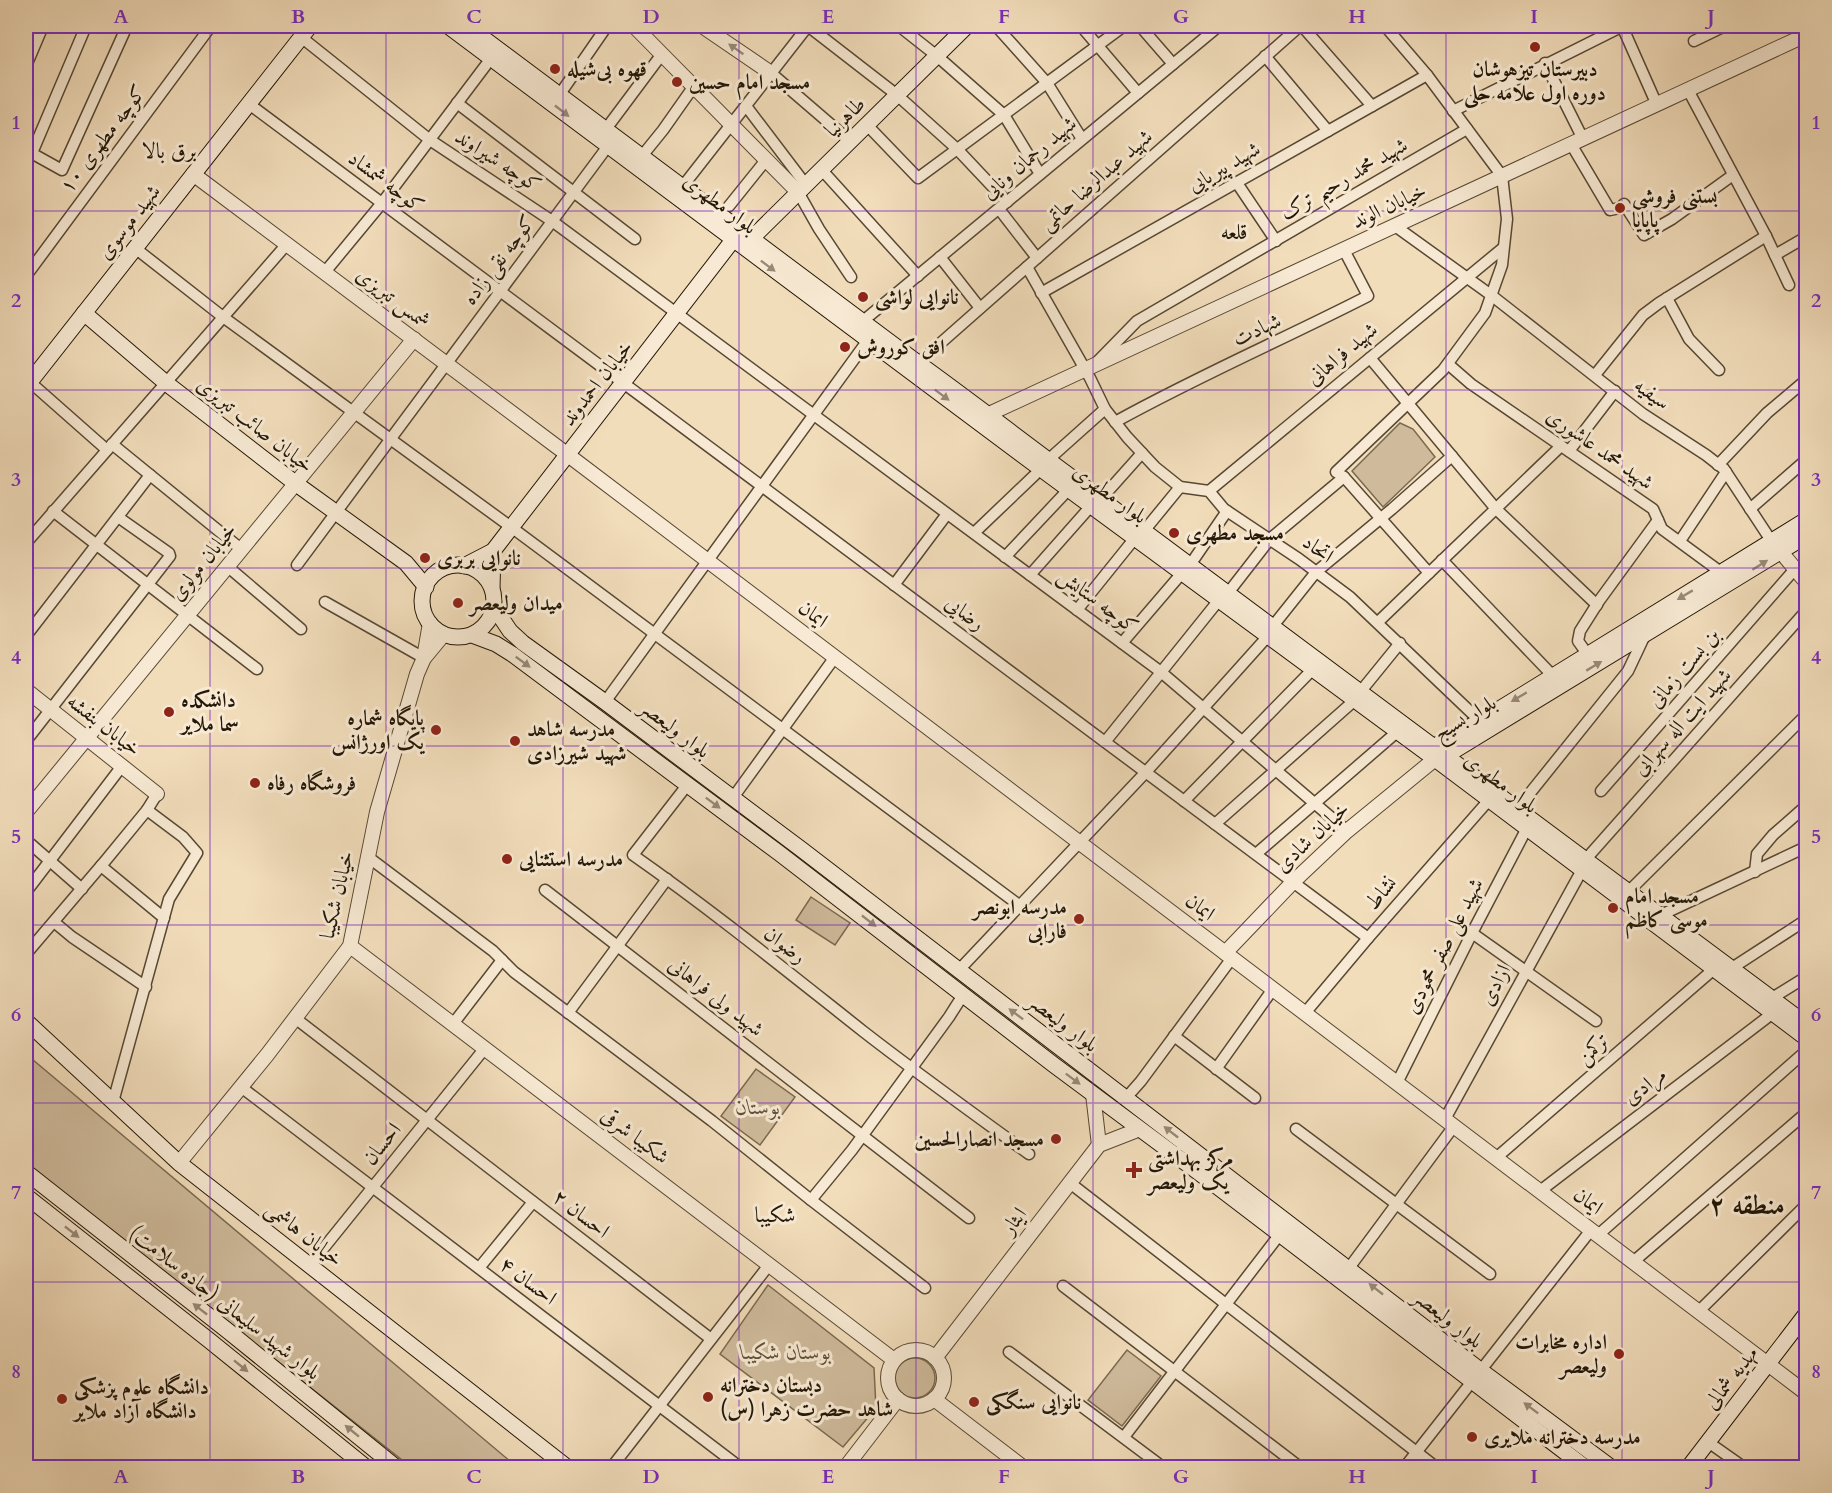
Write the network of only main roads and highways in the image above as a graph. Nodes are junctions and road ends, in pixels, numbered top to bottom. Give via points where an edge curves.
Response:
1 (448, 26) edge
2 (467, 26) edge
3 (967, 26) edge
4 (305, 31) edge
5 (752, 238) junction
6 (733, 240) junction
7 (84, 313) junction
8 (28, 385) edge
9 (1044, 465) junction
10 (1096, 503) junction
11 (1806, 520) edge
12 (1806, 536) edge
13 (1777, 547) junction
14 (493, 551) junction
15 (406, 563) junction
16 (464, 566) junction
17 (445, 568) junction
18 (426, 587) junction
19 (492, 588) junction
20 (494, 607) junction
21 (1271, 631) junction
22 (472, 635) junction
23 (1358, 696) junction
24 (1439, 753) junction
25 (1584, 864) junction
26 (959, 970) junction
27 (963, 994) junction
28 (1773, 1005) junction
29 (26, 1021) edge
30 (1806, 1024) edge
31 (1806, 1038) edge
32 (26, 1172) edge
33 (26, 1196) edge
34 (1806, 1314) edge
35 (1475, 1375) junction
36 (367, 1467) edge
37 (397, 1467) edge
38 (568, 1467) edge
39 (1586, 1467) edge
40 (1612, 1467) edge
41 (1688, 1467) edge

1 -> 6 main road, بلوار مطهری
2 - 5 main road, بلوار مطهری
3 - 5 main road, طاهرنیا
4 - 7 main road, شهید موسوی
5 - 6 main road
5 - 9 main road, بلوار مطهری via 989,414
6 -> 9 main road, بلوار مطهری
6 - 14 main road, خیابان احمدوند
7 - 8 main road, شهید موسوی
7 - 15 main road, خیابان صائب تبریزی via 295,483
9 - 10 main road, بلوار مطهری
9 - 10 main road, بلوار مطهری via 1069,489
10 - 21 main road, بلوار مطهری
11 - 13 main road, بلوار بسیج
12 - 13 main road, بلوار بسیج
24 -> 13 main road, بلوار بسیج via 1645,635
13 -> 24 main road, بلوار بسیج via 1722,573 1480,721
14 - 16 main road
14 - 19 main road
15 - 17 main road
15 - 18 main road, خیابان صائب تبریزی
16 - 17 main road
16 - 19 main road via 481,574
17 - 18 main road
18 - 22 main road via 423,606 430,623 444,634
19 - 20 main road
20 - 22 main road via 487,624
20 - 26 main road, بلوار ولیعصر via 523,643
21 - 23 main road, بلوار مطهری
21 - 23 main road, بلوار مطهری via 1313,669
22 -> 27 main road, بلوار ولیعصر via 512,654
23 - 24 main road, بلوار مطهری
23 - 24 main road, بلوار مطهری via 1397,732
24 - 25 main road, بلوار مطهری via 1518,808
24 - 25 main road, بلوار مطهری via 1489,800
25 - 28 main road, بلوار مطهری via 1714,969
25 - 28 main road, بلوار مطهری via 1629,891 1732,968
26 - 27 main road
35 -> 26 main road, بلوار ولیعصر via 1348,1268
27 -> 35 main road, بلوار ولیعصر via 1280,1234
28 - 30 main road, بلوار مطهری
28 - 31 main road, بلوار مطهری
29 - 38 main road, خیابان هاشمی via 179,1163
37 -> 32 main road, بلوار شهید سلیمانی (جاده سلامت)
33 -> 36 main road, بلوار شهید سلیمانی (جاده سلامت)
34 - 41 main road, مهدیه شمالی
35 - 39 main road, بلوار ولیعصر
40 -> 35 main road, بلوار ولیعصر

